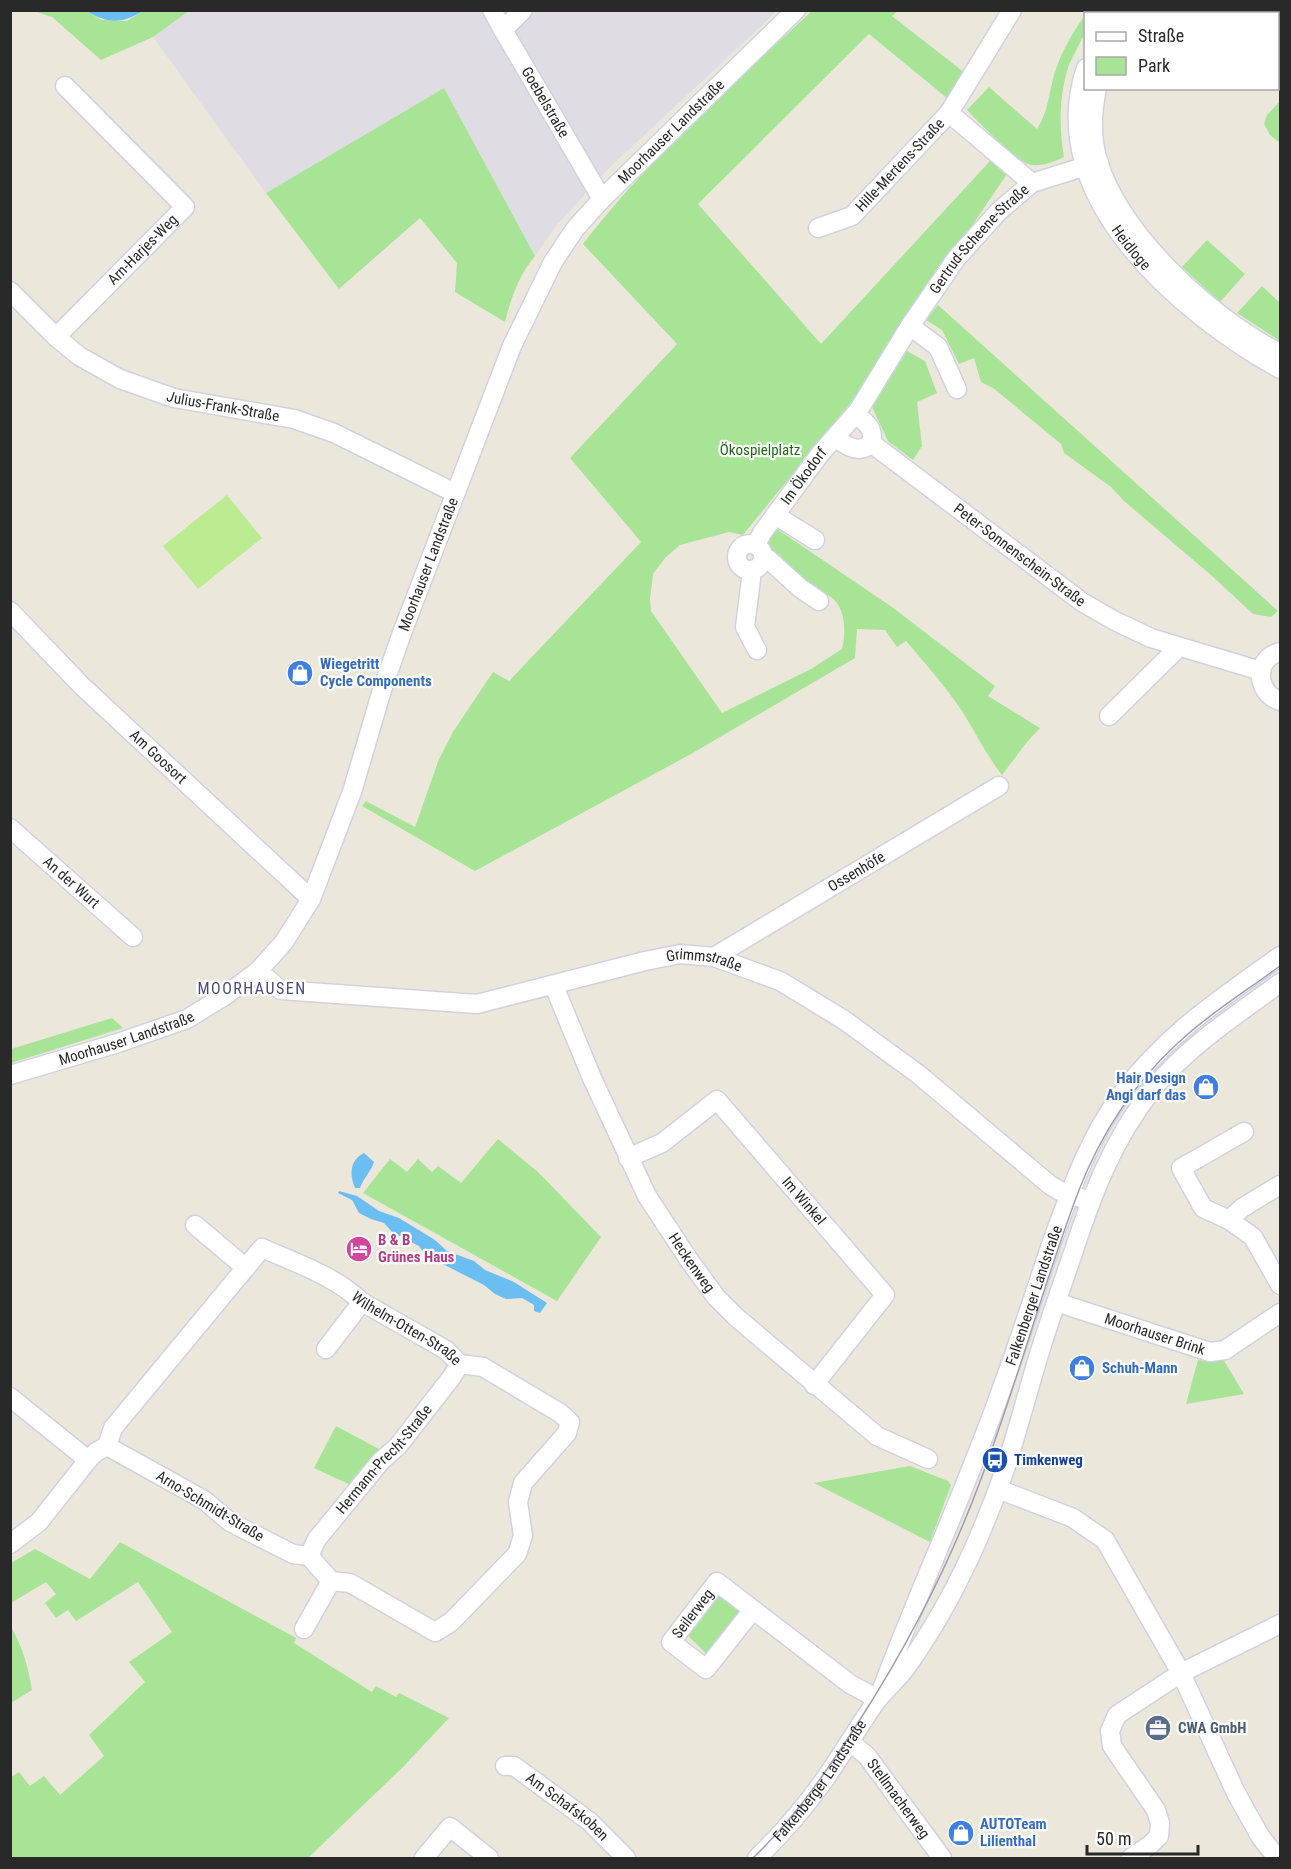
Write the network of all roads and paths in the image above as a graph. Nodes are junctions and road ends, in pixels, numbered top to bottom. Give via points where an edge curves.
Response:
1 (492, 10) edge
2 (523, 10) edge
3 (796, 10) edge
4 (1012, 10) edge
5 (503, 30) junction
6 (1084, 75) edge
7 (65, 86) dead end
8 (1097, 90) edge
9 (949, 113) junction
10 (1091, 164) junction
11 (1032, 183) junction
12 (602, 199) junction
13 (818, 228) dead end
14 (10, 291) edge
15 (910, 326) junction
16 (56, 337) junction
17 (1281, 353) edge
18 (1281, 369) edge
19 (957, 388) dead end
20 (855, 415) junction
21 (836, 438) junction
22 (871, 443) junction
23 (455, 493) junction
24 (775, 515) junction
25 (814, 540) dead end
26 (756, 558) junction
27 (819, 601) dead end
28 (10, 611) edge
29 (1178, 648) junction
30 (757, 650) dead end
31 (1281, 652) edge
32 (1261, 671) junction
33 (1281, 701) edge
34 (1109, 716) dead end
35 (999, 786) dead end
36 (10, 828) edge
37 (311, 899) junction
38 (133, 937) dead end
39 (1281, 956) edge
40 (714, 957) junction
41 (258, 971) junction
42 (1281, 983) edge
43 (554, 986) junction
44 (10, 1075) edge
45 (1244, 1132) dead end
46 (628, 1158) junction
47 (1280, 1185) edge
48 (1069, 1194) junction
49 (1090, 1201) junction
50 (1229, 1220) junction
51 (195, 1225) dead end
52 (246, 1268) junction
53 (1281, 1285) edge
54 (362, 1302) junction
55 (1056, 1302) junction
56 (1281, 1314) edge
57 (326, 1349) dead end
58 (460, 1364) junction
59 (814, 1385) junction
60 (10, 1397) edge
61 (107, 1446) junction
62 (928, 1459) dead end
63 (88, 1460) junction
64 (998, 1490) junction
65 (10, 1544) edge
66 (309, 1556) junction
67 (331, 1581) junction
68 (752, 1611) junction
69 (1281, 1624) edge
70 (304, 1629) dead end
71 (1181, 1673) junction
72 (878, 1699) junction
73 (850, 1742) junction
74 (505, 1766) dead end
75 (424, 1858) edge
76 (489, 1858) edge
77 (626, 1858) edge
78 (757, 1858) edge
79 (942, 1858) edge
80 (1131, 1858) edge
81 (1277, 1858) edge

1 - 5 street, Goebelstraße
2 - 5 street
3 - 12 street, Moorhauser Landstraße
4 - 9 street, Hille-Mertens-Straße
5 - 12 street, Goebelstraße
6 - 10 street, Heidloge via 1077,127
7 - 16 street, Arn-Harjes-Weg via 185,207
8 - 10 street, Heidloge
9 - 11 street, Hille-Mertens-Straße
9 - 13 street, Hille-Mertens-Straße via 852,216
10 - 11 street, Gertrud-Scheene-Straße
10 - 17 street, Heidloge via 1158,257 1209,306
10 - 18 street, Heidloge via 1105,211 1155,275 1215,328
11 - 15 street, Gertrud-Scheene-Straße via 998,212 957,259
12 - 23 street, Moorhauser Landstraße via 553,262 534,299
14 - 16 street, Julius-Frank-Straße
15 - 19 street via 938,347
15 - 20 street, Gertrud-Scheene-Straße
16 - 23 street, Julius-Frank-Straße via 79,356 120,379 174,398 294,418 334,433
20 - 21 street, Gertrud-Scheene-Straße
20 - 22 street via 870,426
21 - 22 street via 857,449
21 - 24 street, Im Ökodorf
22 - 29 street, Peter-Sonnenschein-Straße via 1082,602 1131,630
23 - 37 street, Moorhauser Landstraße via 402,633 352,792
24 - 25 street, Im Ökodorf
24 - 26 street, Im Ökodorf
26 - 27 street via 768,559
26 - 30 street, Im Ökodorf via 745,627
28 - 37 street, Am Goosort via 82,686
29 - 32 street, Peter-Sonnenschein-Straße
29 - 34 street
31 - 32 street via 1269,657
32 - 33 street via 1264,690
35 - 40 street, Ossenhöfe
36 - 38 street, An der Wurt
37 - 41 street, Moorhauser Landstraße via 284,942
39 - 48 street, Falkenberger Landstraße via 1184,1026 1142,1069 1098,1131
40 - 43 street, Grimmstraße via 680,954 645,960
40 - 48 street, Grimmstraße via 780,981 844,1020 918,1074 1050,1185
41 - 43 street, Grimmstraße via 281,990 477,1004
41 - 44 street, Moorhauser Landstraße via 187,1019
42 - 49 street, Falkenberger Landstraße via 1195,1046 1152,1089 1112,1150
43 - 46 street, Heckenweg
45 - 50 street via 1181,1168 1203,1208
46 - 59 street, Heckenweg via 646,1196 716,1297
46 - 59 street, Im Winkel via 662,1143 717,1101 885,1295
47 - 50 street
48 - 49 street, Grimmstraße
48 - 72 street, Falkenberger Landstraße via 966,1484
49 - 55 street, Falkenberger Landstraße
50 - 53 street via 1253,1237
51 - 52 street
52 - 54 street, Wilhelm-Otten-Straße via 262,1248 351,1291
52 - 61 street, Wilhelm-Otten-Straße via 113,1428
54 - 57 street
54 - 58 street, Wilhelm-Otten-Straße via 446,1350
55 - 56 street, Moorhauser Brink via 1210,1352 1225,1350
55 - 64 street, Falkenberger Landstraße
58 - 66 street, Hermann-Precht-Straße via 398,1446 317,1539
58 - 67 street, Wilhelm-Otten-Straße via 483,1367 570,1422 567,1433 523,1483 518,1502 523,1536 517,1554 451,1622 435,1632 350,1583
59 - 62 street, Heckenweg via 877,1436
60 - 63 street
61 - 63 street, Wilhelm-Otten-Straße
61 - 66 street, Arno-Schmidt-Straße via 204,1500 230,1522 293,1554
63 - 65 street, Wilhelm-Otten-Straße via 39,1522
64 - 71 street via 1073,1518 1105,1540
64 - 72 street, Falkenberger Landstraße via 932,1627 906,1668
66 - 67 street
67 - 70 street
68 - 68 street, Seilerweg via 717,1582 671,1641 706,1669
68 - 72 street, Seilerweg via 850,1684
69 - 71 street
71 - 80 street via 1117,1715 1110,1731 1112,1746 1156,1810 1160,1823 1158,1836
71 - 81 street via 1236,1793
72 - 73 street, Falkenberger Landstraße
73 - 78 street, Falkenberger Landstraße via 799,1814
73 - 79 street, Stellmacherweg via 867,1756
74 - 77 street, Am Schafskoben via 514,1766 589,1821
75 - 76 street via 450,1827

